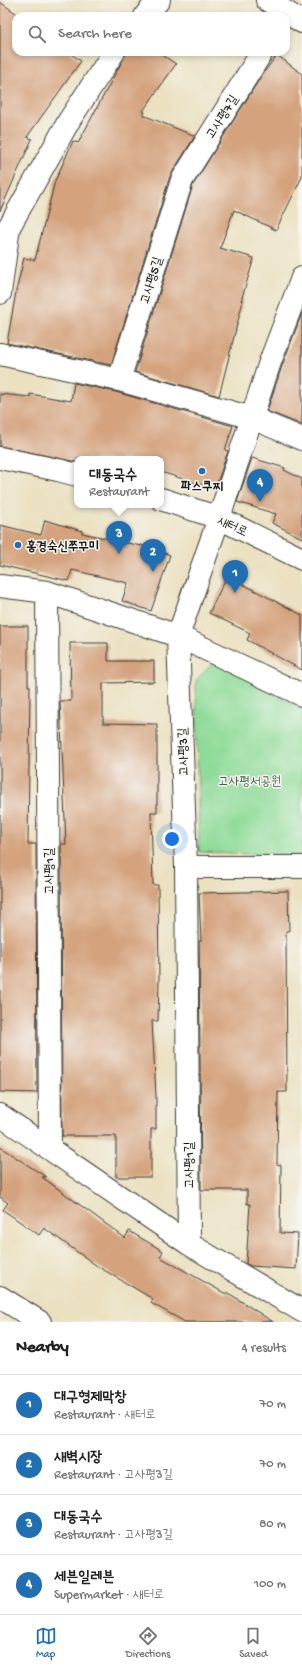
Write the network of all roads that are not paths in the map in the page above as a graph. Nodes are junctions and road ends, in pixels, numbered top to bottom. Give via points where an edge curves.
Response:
1 (159, 0) edge
2 (268, 0) edge
3 (148, 12) edge
4 (284, 12) edge
5 (111, 56) edge
6 (260, 56) edge
7 (182, 180) joint
8 (302, 278) edge
9 (0, 293) edge
10 (0, 354) edge
11 (119, 380) junction
12 (252, 418) junction
13 (302, 440) edge
14 (0, 458) edge
15 (74, 474) edge
16 (164, 500) edge
17 (219, 518) junction
18 (302, 559) edge
19 (0, 586) edge
20 (47, 592) junction
21 (178, 636) junction
22 (302, 695) edge
23 (186, 867) junction
24 (302, 867) edge
25 (0, 1115) edge
26 (50, 1149) junction
27 (189, 1244) junction
28 (0, 1296) edge
29 (302, 1311) edge
30 (40, 1322) edge

1 - 3 street
2 - 4 street
5 - 9 street via 70,119 9,228
6 - 7 street, 고사평7길
7 - 11 street, 고사평5길
8 - 12 street
10 - 11 street
11 - 12 street
12 - 13 street
12 - 17 street
14 - 15 street
16 - 17 street, 새터로
17 - 18 street, 새터로
17 - 21 street
19 - 20 street
20 - 21 street
20 - 26 street, 고사평1길
21 - 22 street
21 - 23 street, 고사평3길
23 - 24 street
23 - 27 street, 고사평1길
25 - 26 street
26 - 27 street
27 - 29 street
28 - 30 street

